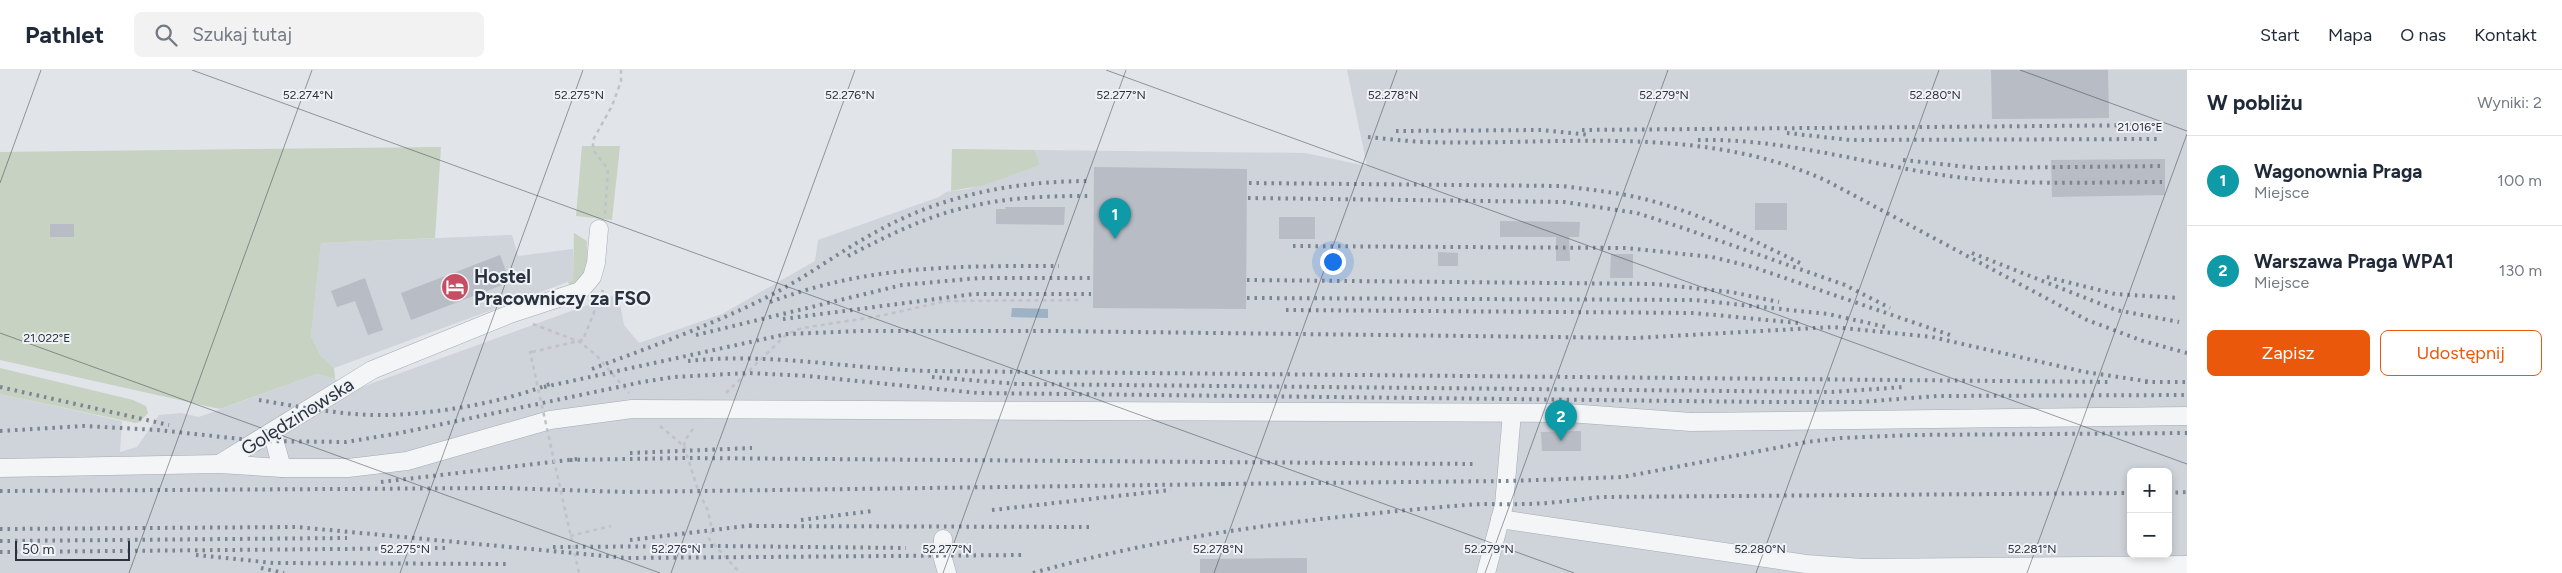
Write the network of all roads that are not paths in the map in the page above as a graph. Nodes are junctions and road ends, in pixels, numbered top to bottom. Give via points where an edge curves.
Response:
1 (601, 225) road end
2 (1512, 413) junction
3 (2187, 416) edge
4 (272, 432) junction
5 (219, 464) junction
6 (0, 468) edge
7 (282, 468) junction
8 (1500, 519) junction
9 (943, 539) dead end
10 (2187, 565) edge
11 (947, 573) edge
12 (1486, 573) edge

1 - 4 lane, Golędzinowska via 592,277 580,291 510,314 372,370
2 - 3 lane via 1691,422
2 - 7 lane via 642,408 550,420 407,460 348,468
2 - 8 lane
4 - 5 lane, Golędzinowska
4 - 7 lane
5 - 6 lane, Golędzinowska
5 - 7 lane
8 - 10 lane via 1806,564 1862,568
8 - 12 lane
9 - 11 lane via 942,555

